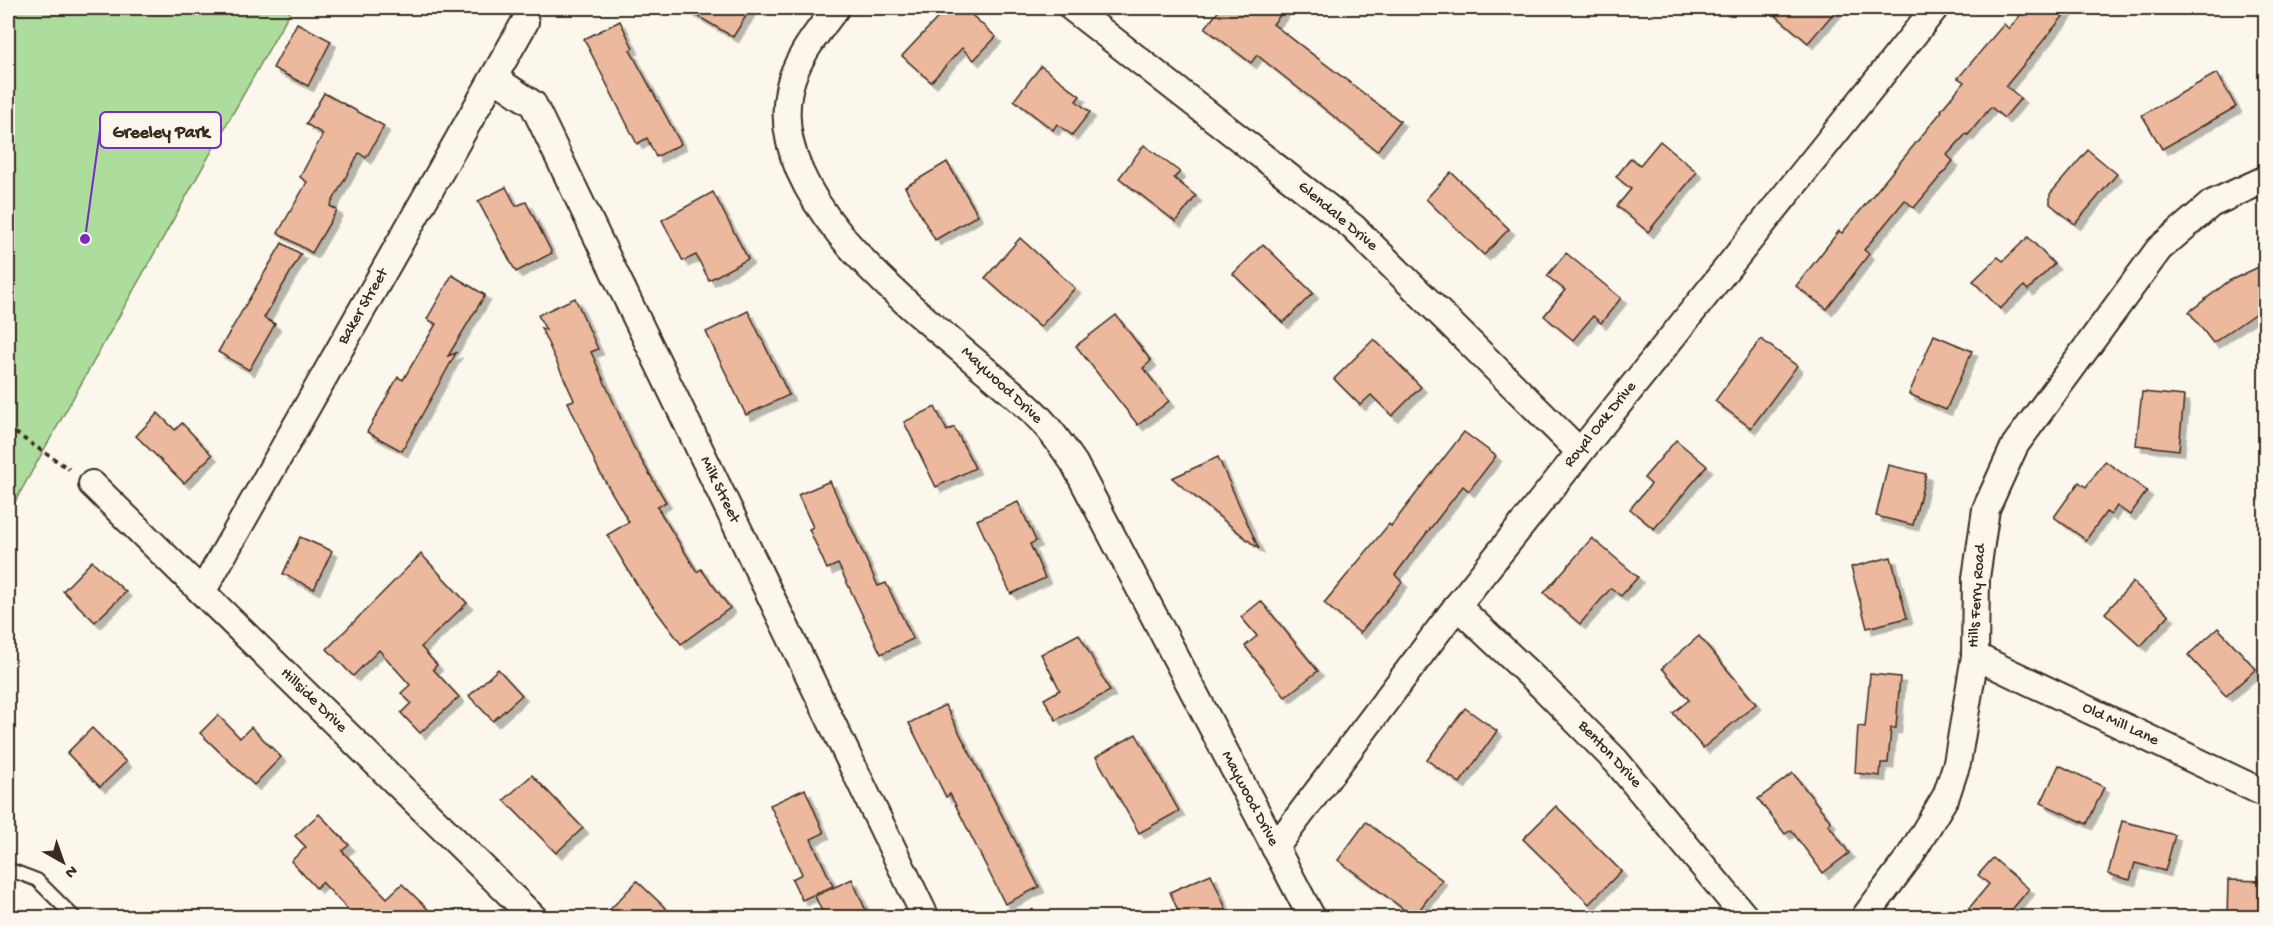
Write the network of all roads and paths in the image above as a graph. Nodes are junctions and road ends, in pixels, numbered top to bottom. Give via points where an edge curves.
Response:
1 (836, 8) edge
2 (1072, 8) edge
3 (1935, 8) edge
4 (525, 22) dead end
5 (494, 78) junction
6 (2265, 179) edge
7 (8, 428) edge
8 (1579, 451) junction
9 (92, 484) joint
10 (202, 592) junction
11 (1457, 606) junction
12 (1974, 656) junction
13 (2265, 794) edge
14 (1275, 848) junction
15 (8, 869) edge
16 (75, 918) edge
17 (534, 918) edge
18 (926, 918) edge
19 (1312, 918) edge
20 (1746, 918) edge
21 (1864, 918) edge

1 - 14 street, Maywood Drive via 801,57 789,90 788,124 795,158 809,189 826,218 873,270 1029,408 1074,463
2 - 8 street, Glendale Drive via 1353,227
3 - 8 street, Royal Oak Drive
4 - 5 street, Baker Street
5 - 10 street, Baker Street
5 - 18 street, Milk Street via 533,104
6 - 12 street, Hills Ferry Road via 2211,204 2159,249 2015,445 1986,509 1976,578
7 - 9 path
8 - 11 street, Royal Oak Drive
9 - 10 street, Hillside Drive
10 - 17 street, Hillside Drive
11 - 14 street, Royal Oak Drive
11 - 20 street, Benton Drive via 1617,761
12 - 13 street, Old Mill Lane
12 - 21 street, Hills Ferry Road via 1957,762 1946,796 1911,856
14 - 19 street, Maywood Drive
15 - 16 lane via 37,880

